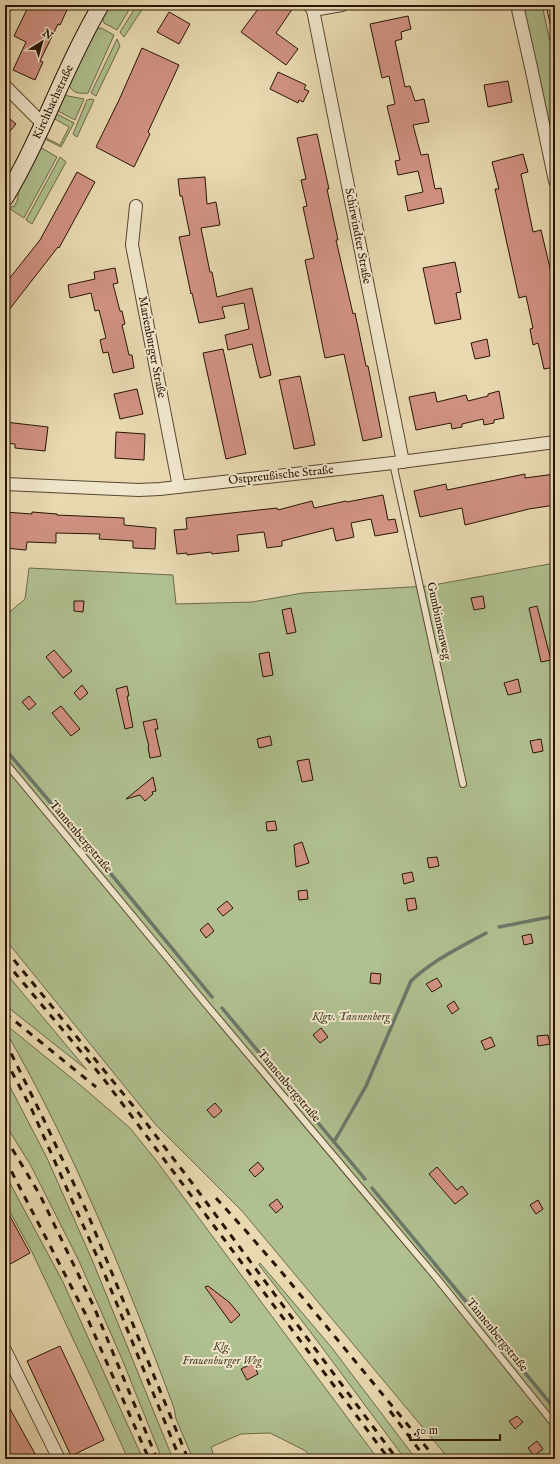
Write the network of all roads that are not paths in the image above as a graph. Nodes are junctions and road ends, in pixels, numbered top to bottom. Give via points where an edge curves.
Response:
1 (101, 5) edge
2 (342, 5) edge
3 (517, 5) edge
4 (311, 8) edge
5 (5, 86) edge
6 (43, 124) junction
7 (555, 181) edge
8 (5, 198) edge
9 (136, 206) dead end
10 (555, 442) edge
11 (398, 462) junction
12 (5, 484) edge
13 (179, 486) junction
14 (5, 762) edge
15 (463, 784) dead end
16 (5, 1350) edge
17 (555, 1425) edge
18 (59, 1459) edge

1 - 6 main road, Kirchbachstraße via 69,66
2 - 4 street
3 - 7 street
4 - 11 street, Schirwindter Straße
5 - 6 street
6 - 8 main road, Kirchbachstraße
9 - 13 street, Marienburger Straße via 132,245
10 - 11 street, Ostpreußische Straße
11 - 13 street, Ostpreußische Straße
11 - 15 lane, Gumbinnenweg
12 - 13 street, Ostpreußische Straße via 139,490
14 - 17 lane, Tannenbergstraße via 435,1276
16 - 18 street

